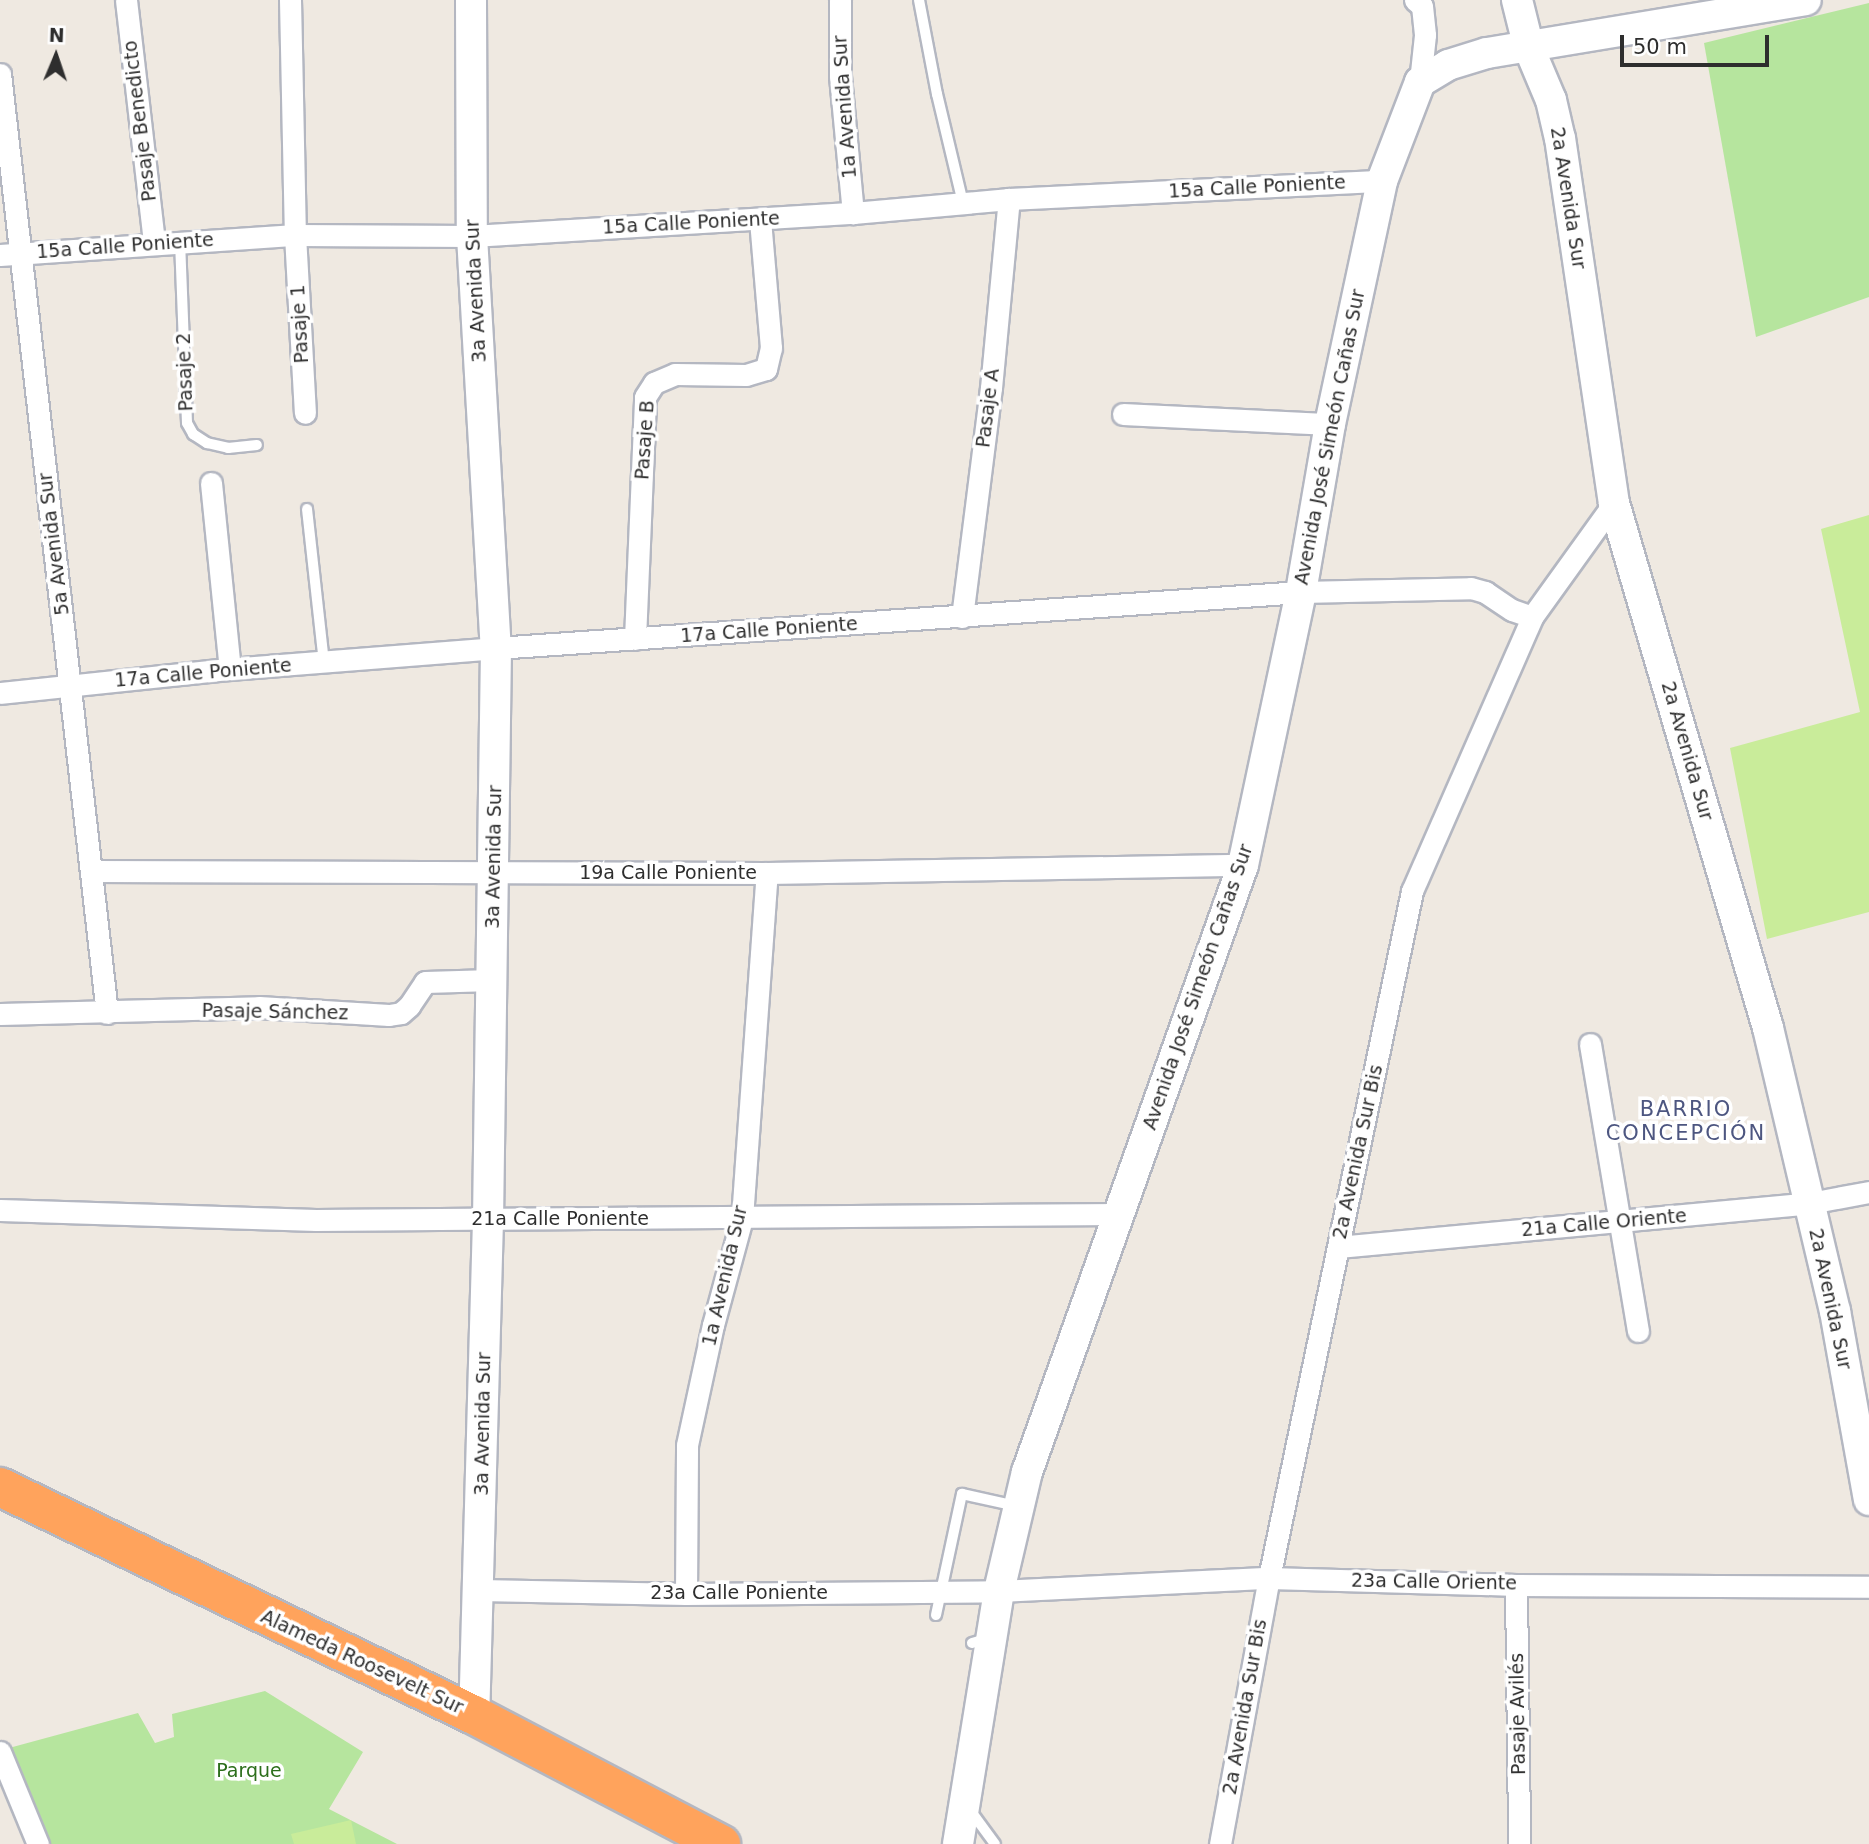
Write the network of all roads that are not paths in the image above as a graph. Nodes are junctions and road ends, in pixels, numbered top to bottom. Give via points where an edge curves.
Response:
1 (126, 0) edge
2 (290, 0) edge
3 (471, 0) edge
4 (840, 0) edge
5 (919, 0) edge
6 (1415, 0) edge
7 (1517, 0) edge
8 (1806, 0) edge
9 (1672, 12) edge
10 (1529, 48) junction
11 (0, 74) edge
12 (1420, 82) junction
13 (1382, 181) junction
14 (1009, 199) junction
15 (963, 203) junction
16 (853, 213) junction
17 (760, 219) junction
18 (295, 235) junction
19 (472, 236) junction
20 (180, 241) junction
21 (154, 242) junction
22 (10, 254) edge
23 (304, 413) dead end
24 (1123, 414) dead end
25 (1330, 424) junction
26 (257, 445) dead end
27 (211, 483) dead end
28 (1615, 503) junction
29 (307, 509) dead end
30 (1301, 592) junction
31 (962, 617) junction
32 (1532, 617) junction
33 (635, 639) junction
34 (496, 648) junction
35 (324, 662) junction
36 (230, 669) junction
37 (71, 685) junction
38 (0, 693) edge
39 (1243, 865) junction
40 (93, 871) junction
41 (494, 872) junction
42 (767, 873) junction
43 (492, 980) junction
44 (107, 1013) junction
45 (0, 1014) edge
46 (1590, 1044) dead end
47 (1869, 1192) edge
48 (1810, 1203) junction
49 (0, 1210) edge
50 (1120, 1214) junction
51 (742, 1218) junction
52 (488, 1220) junction
53 (1619, 1221) junction
54 (1338, 1247) junction
55 (1638, 1331) dead end
56 (0, 1487) edge
57 (1869, 1500) edge
58 (1019, 1506) junction
59 (1269, 1578) junction
60 (1516, 1585) junction
61 (1869, 1587) edge
62 (479, 1590) junction
63 (941, 1591) junction
64 (999, 1591) junction
65 (686, 1594) junction
66 (936, 1615) dead end
67 (474, 1715) junction
68 (0, 1752) edge
69 (966, 1805) junction
70 (38, 1844) edge
71 (721, 1844) edge
72 (958, 1844) edge
73 (996, 1844) edge
74 (1220, 1844) edge
75 (1520, 1844) edge

1 - 21 street, Pasaje Benedicto
2 - 18 street, Pasaje 1
3 - 19 street, 3a Avenida Sur
4 - 16 street, 1a Avenida Sur via 840,76
5 - 15 lane
6 - 12 street, Avenida José Simeón Cañas Sur via 1422,6 1425,35
7 - 10 street, 2a Avenida Sur
8 - 9 street
9 - 10 street
10 - 12 street via 1461,61
10 - 28 street, 2a Avenida Sur via 1551,100 1560,138
11 - 22 street, 5a Avenida Sur
12 - 13 street, Avenida José Simeón Cañas Sur
13 - 14 street, 15a Calle Poniente
13 - 25 street, Avenida José Simeón Cañas Sur
14 - 15 street, 15a Calle Poniente
14 - 31 street, Pasaje A
15 - 16 street, 15a Calle Poniente
16 - 17 street, 15a Calle Poniente
17 - 19 street, 15a Calle Poniente
17 - 33 street, Pasaje B via 771,348 766,369 746,375 675,374 654,383 645,397
18 - 19 street, 15a Calle Poniente
18 - 20 street, 15a Calle Poniente
18 - 23 street, Pasaje 1
19 - 34 street, 3a Avenida Sur
20 - 21 street, 15a Calle Poniente
20 - 26 lane, Pasaje 2 via 187,423 207,443 228,448
21 - 22 street, 15a Calle Poniente
22 - 37 street, 5a Avenida Sur
24 - 25 street
25 - 30 street, Avenida José Simeón Cañas Sur
27 - 36 street
28 - 32 street, 2a Avenida Sur Bis
28 - 48 street, 2a Avenida Sur via 1768,1028
29 - 35 lane
30 - 31 street, 17a Calle Poniente
30 - 32 street, 17a Calle Poniente via 1471,589
30 - 39 street, Avenida José Simeón Cañas Sur
31 - 33 street, 17a Calle Poniente
32 - 54 street, 2a Avenida Sur Bis via 1412,891
33 - 34 street, 17a Calle Poniente
34 - 35 street, 17a Calle Poniente
34 - 41 street, 3a Avenida Sur
35 - 36 street, 17a Calle Poniente
36 - 37 street, 17a Calle Poniente
37 - 38 street, 17a Calle Poniente
37 - 40 street, 5a Avenida Sur
39 - 42 street, 19a Calle Poniente
39 - 50 street, Avenida José Simeón Cañas Sur
40 - 41 street, 19a Calle Poniente
40 - 44 street, 5a Avenida Sur
41 - 42 street, 19a Calle Poniente
41 - 43 street, 3a Avenida Sur
42 - 51 street, 1a Avenida Sur
43 - 44 street, Pasaje Sánchez via 425,982 401,1013 259,1007
43 - 52 street, 3a Avenida Sur
44 - 45 street, Pasaje Sánchez
46 - 53 street
47 - 48 street, 21a Calle Oriente
48 - 53 street, 21a Calle Oriente
48 - 57 street, 2a Avenida Sur
49 - 52 street, 21a Calle Poniente via 316,1220
50 - 51 street, 21a Calle Poniente
50 - 58 street, Avenida José Simeón Cañas Sur via 1027,1472
51 - 52 street, 21a Calle Poniente
51 - 65 street, 1a Avenida Sur via 687,1445
52 - 62 street, 3a Avenida Sur
53 - 54 street, 21a Calle Oriente
53 - 55 street
54 - 59 street, 2a Avenida Sur Bis
56 - 67 highway, Alameda Roosevelt Sur
58 - 63 lane via 962,1494
58 - 64 street, Avenida José Simeón Cañas Sur
59 - 60 street, 23a Calle Oriente
59 - 64 street, 23a Calle Oriente
59 - 74 street, 2a Avenida Sur Bis
60 - 61 street, 23a Calle Oriente
60 - 75 street, Pasaje Avilés
62 - 65 street, 23a Calle Poniente
62 - 67 street, 3a Avenida Sur
63 - 64 street, 23a Calle Poniente
63 - 65 street, 23a Calle Poniente
63 - 66 lane
64 - 69 street, Avenida José Simeón Cañas Sur via 982,1640
67 - 71 highway, Alameda Roosevelt Sur
68 - 70 street
69 - 72 street, Avenida José Simeón Cañas Sur
69 - 73 lane

